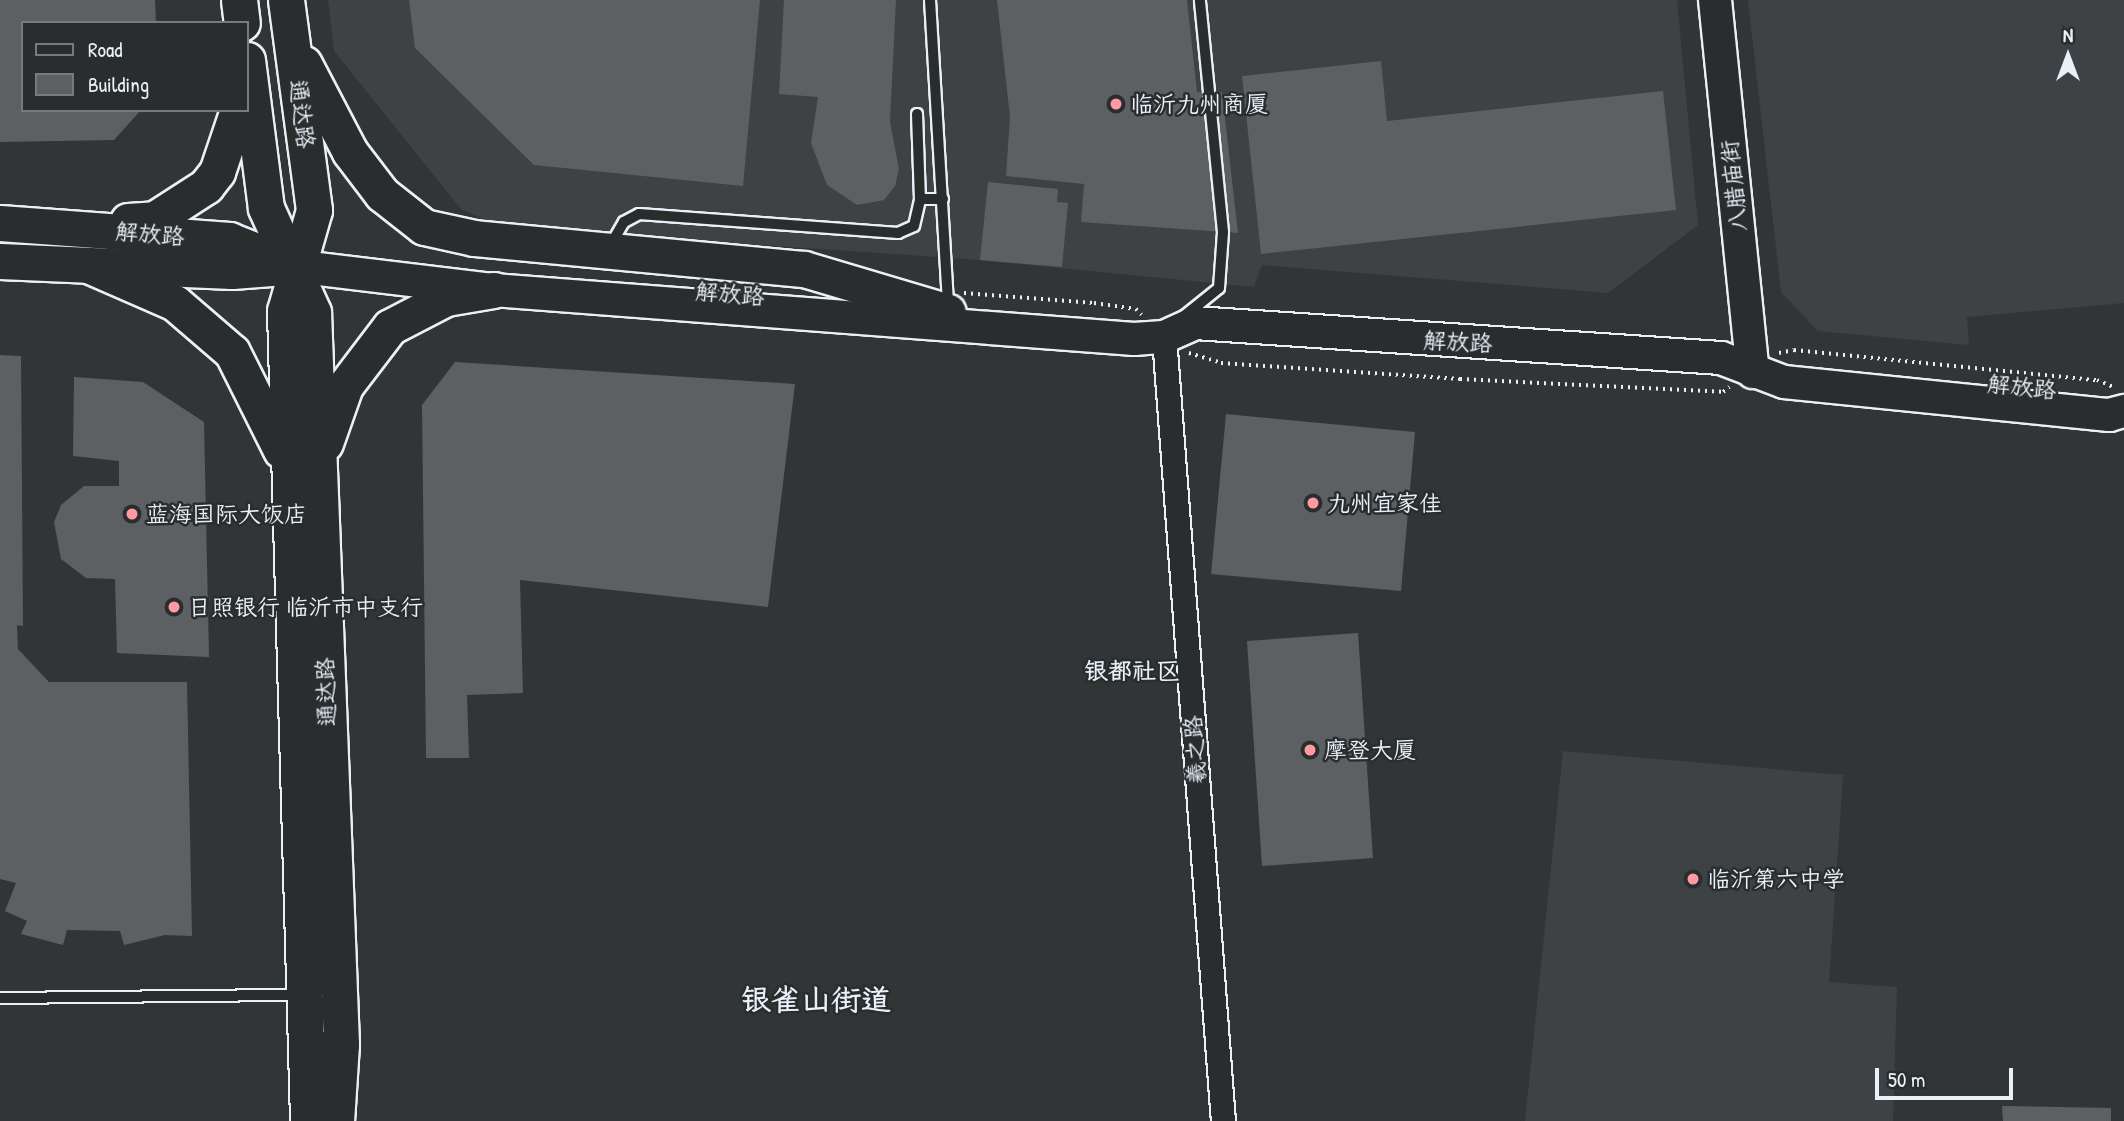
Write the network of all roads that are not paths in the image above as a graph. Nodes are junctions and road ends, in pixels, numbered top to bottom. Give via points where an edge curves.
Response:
1 (286, 0) edge
2 (930, 0) edge
3 (1200, 0) edge
4 (1715, 0) edge
5 (292, 42) junction
6 (248, 68) edge
7 (236, 112) edge
8 (917, 114) dead end
9 (920, 199) junction
10 (943, 199) junction
11 (0, 223) edge
12 (81, 229) junction
13 (607, 250) junction
14 (0, 261) edge
15 (88, 265) junction
16 (294, 266) junction
17 (493, 290) junction
18 (948, 302) junction
19 (1164, 337) junction
20 (1753, 372) junction
21 (2124, 404) edge
22 (2124, 411) edge
23 (303, 470) junction
24 (301, 995) junction
25 (0, 998) edge
26 (308, 1121) edge
27 (336, 1121) edge
28 (1223, 1121) edge

1 - 5 main road, 通达路
2 - 10 lane
3 - 19 lane via 1223,233 1219,288
4 - 20 main road, 八腊庙街
5 - 13 main road via 350,152 382,194 424,227 474,238
5 - 16 main road, 通达路 via 314,210
6 - 16 main road, 通达路 via 266,208
7 - 12 main road via 217,172 180,208 155,219
8 - 9 lane
9 - 10 lane
9 - 13 lane via 914,226 898,233 639,214 624,222
10 - 18 lane
11 - 12 main road, 解放路
12 - 16 main road, 解放路 via 229,240
13 - 18 main road via 804,269
14 - 15 main road, 解放路
15 - 16 main road, 解放路 via 232,271
15 - 23 main road via 175,303 232,352
16 - 17 main road, 解放路
16 - 18 main road, 解放路 via 363,264
16 - 23 main road, 通达路 via 313,312
17 - 19 main road, 解放路
17 - 23 main road via 446,298 390,327 345,386
18 - 19 main road, 解放路 via 1135,327
19 - 20 main road, 解放路 via 1195,323 1721,358
19 - 28 street, 羲之路
20 - 21 main road, 解放路 via 1783,362 2111,397
20 - 22 main road, 解放路 via 1784,382 2109,415
23 - 24 main road, 通达路
23 - 27 main road, 通达路 via 341,1044
24 - 25 lane
24 - 26 main road, 通达路

